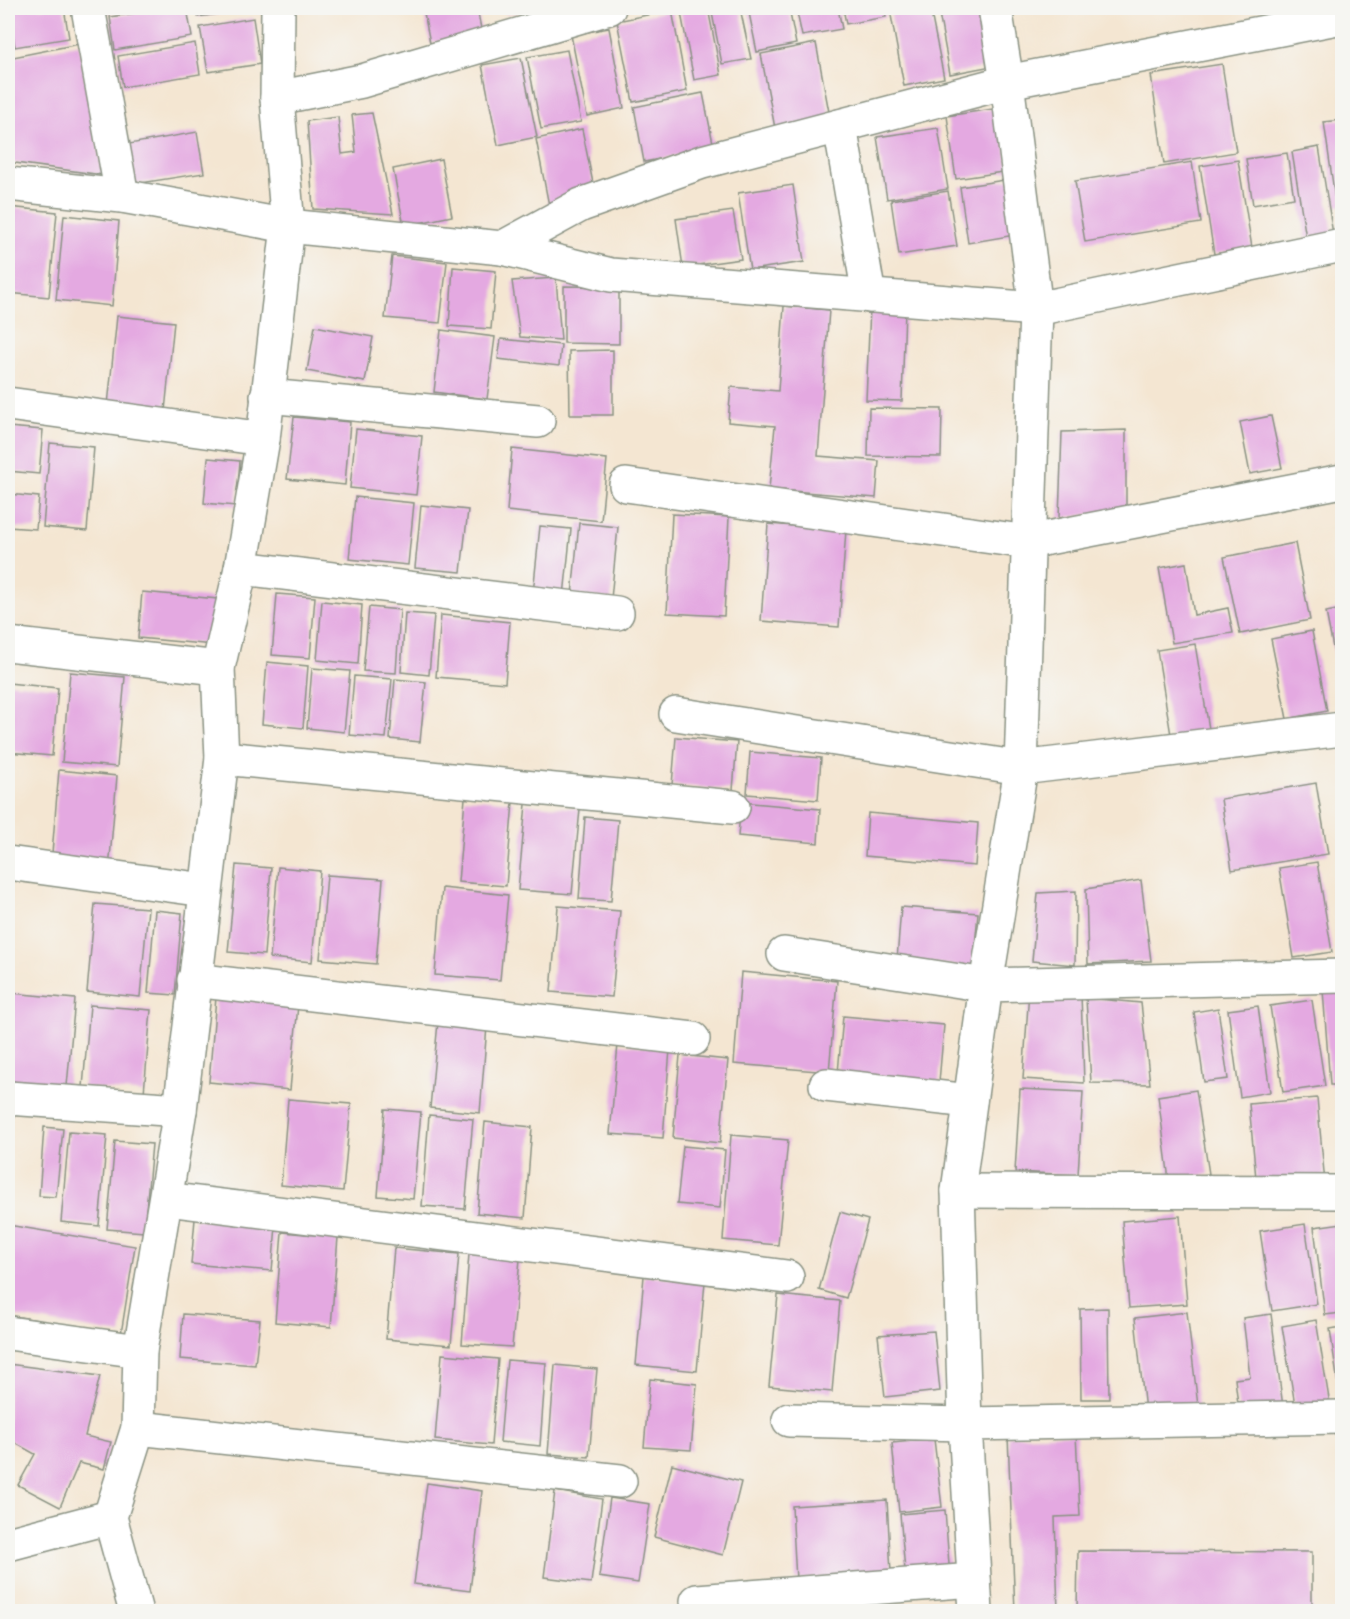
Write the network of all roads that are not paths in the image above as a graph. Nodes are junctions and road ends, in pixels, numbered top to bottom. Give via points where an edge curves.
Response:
1 (88, 8) edge
2 (278, 8) edge
3 (609, 8) edge
4 (995, 8) edge
5 (1342, 17) edge
6 (1007, 82) junction
7 (277, 98) junction
8 (840, 126) junction
9 (8, 184) edge
10 (122, 196) junction
11 (288, 226) junction
12 (1342, 245) edge
13 (502, 248) junction
14 (869, 296) junction
15 (1036, 309) junction
16 (267, 396) junction
17 (8, 404) edge
18 (538, 421) dead end
19 (263, 439) junction
20 (1342, 481) edge
21 (626, 485) dead end
22 (1027, 542) junction
23 (241, 568) junction
24 (617, 613) dead end
25 (8, 644) edge
26 (218, 668) junction
27 (676, 714) dead end
28 (1342, 729) edge
29 (222, 758) junction
30 (1021, 768) junction
31 (733, 807) dead end
32 (8, 863) edge
33 (205, 890) junction
34 (784, 954) dead end
35 (1342, 976) edge
36 (194, 980) junction
37 (986, 985) junction
38 (693, 1039) dead end
39 (826, 1085) dead end
40 (8, 1098) edge
41 (970, 1101) junction
42 (180, 1110) junction
43 (958, 1191) junction
44 (1342, 1192) edge
45 (166, 1199) junction
46 (787, 1277) dead end
47 (8, 1333) edge
48 (140, 1352) junction
49 (1342, 1417) edge
50 (789, 1420) dead end
51 (965, 1424) junction
52 (138, 1428) junction
53 (620, 1481) dead end
54 (110, 1517) junction
55 (8, 1544) edge
56 (975, 1596) edge
57 (697, 1601) dead end
58 (136, 1611) edge

1 - 10 street
2 - 7 street
3 - 7 street via 362,81
4 - 6 street
5 - 6 street
6 - 8 street
6 - 15 street
7 - 11 street
8 - 13 street via 702,162 581,205
8 - 14 street
9 - 10 street
10 - 11 street
11 - 13 street
11 - 16 street
12 - 15 street
13 - 14 street via 611,275
14 - 15 street
15 - 22 street
16 - 18 street
16 - 19 street
17 - 19 street
19 - 23 street
20 - 22 street
21 - 22 street
22 - 30 street
23 - 24 street
23 - 26 street
25 - 26 street
26 - 29 street
27 - 30 street
28 - 30 street
29 - 31 street
29 - 33 street
30 - 37 street
32 - 33 street
33 - 36 street
34 - 37 street
35 - 37 street
36 - 38 street
36 - 42 street
37 - 41 street
39 - 41 street
40 - 42 street
41 - 43 street
42 - 45 street
43 - 44 street
43 - 51 street
45 - 46 street
45 - 48 street
47 - 48 street
48 - 52 street
49 - 51 street
50 - 51 street
51 - 56 street
52 - 53 street
52 - 54 street
54 - 55 street
54 - 58 street
56 - 57 street

